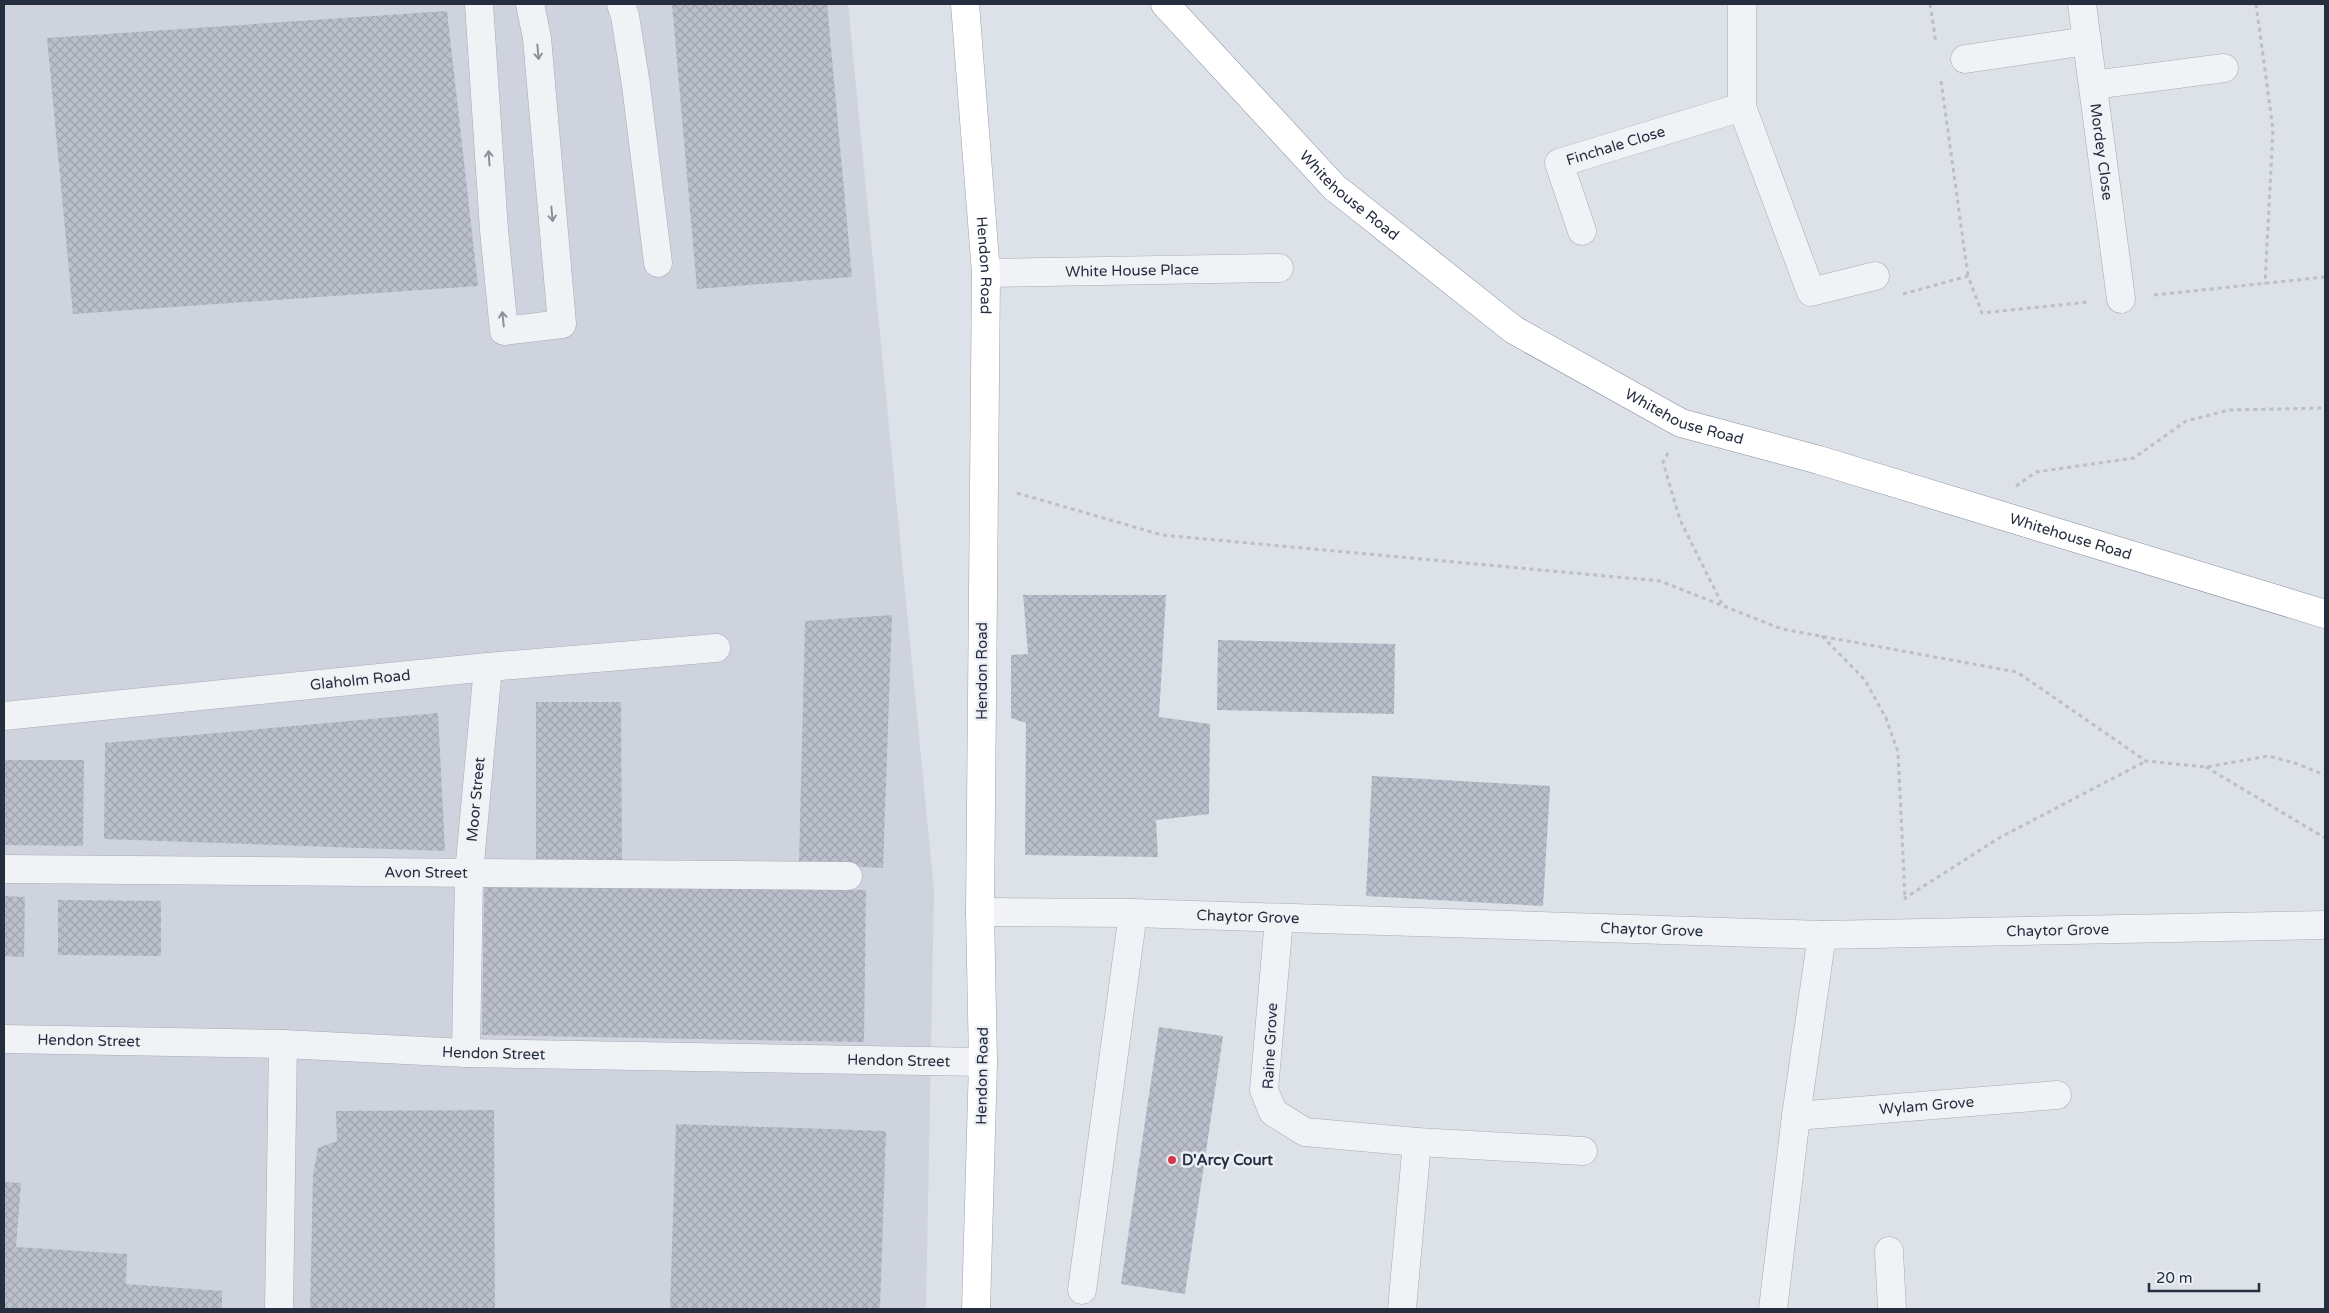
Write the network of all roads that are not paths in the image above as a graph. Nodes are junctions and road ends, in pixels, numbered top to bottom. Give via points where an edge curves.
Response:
1 (479, 4) edge
2 (530, 4) edge
3 (621, 4) edge
4 (965, 4) edge
5 (982, 4) edge
6 (1165, 4) edge
7 (1742, 4) edge
8 (2082, 4) edge
9 (968, 33) junction
10 (2087, 41) junction
11 (1965, 59) dead end
12 (2224, 68) dead end
13 (2093, 85) junction
14 (1742, 107) junction
15 (1582, 231) dead end
16 (658, 263) dead end
17 (1279, 268) dead end
18 (986, 273) junction
19 (1874, 276) dead end
20 (2121, 299) dead end
21 (2325, 614) edge
22 (716, 648) dead end
23 (488, 667) junction
24 (4, 716) edge
25 (4, 869) edge
26 (469, 872) junction
27 (848, 876) dead end
28 (980, 912) junction
29 (1133, 913) junction
30 (1279, 919) junction
31 (2325, 925) edge
32 (1822, 935) junction
33 (4, 1039) edge
34 (283, 1044) junction
35 (466, 1053) junction
36 (983, 1062) junction
37 (2056, 1095) dead end
38 (1796, 1116) junction
39 (1417, 1142) junction
40 (1583, 1151) dead end
41 (1889, 1251) dead end
42 (1082, 1290) dead end
43 (279, 1309) edge
44 (976, 1309) edge
45 (1402, 1309) edge
46 (1773, 1309) edge
47 (1892, 1309) edge

2 -> 1 street via 537,38 562,324 504,331
3 - 16 street via 636,85
4 - 9 main road, Hendon Road
5 - 9 main road
6 - 21 main road, Whitehouse Road via 1334,188 1514,330 1681,423 1819,460
7 - 14 street
8 - 10 street, Mordey Close
9 - 18 main road, Hendon Road
10 - 11 street
10 - 13 street, Mordey Close
12 - 13 street
13 - 20 street, Mordey Close
14 - 15 street, Finchale Close via 1559,163
14 - 19 street via 1811,292
17 - 18 street, White House Place
18 - 28 main road, Hendon Road
22 - 23 street, Glaholm Road
23 - 24 street, Glaholm Road
23 - 26 street, Moor Street
25 - 26 street, Avon Street
26 - 27 street, Avon Street
26 - 35 street, Moor Street
28 - 29 street, Chaytor Grove
28 - 36 main road, Hendon Road
29 - 30 street, Chaytor Grove
29 - 42 street
30 - 32 street, Chaytor Grove
30 - 39 street, Raine Grove via 1264,1090 1273,1112 1305,1132
31 - 32 street, Chaytor Grove
32 - 38 street
33 - 34 street, Hendon Street
34 - 35 street, Hendon Street
34 - 43 street
35 - 36 street, Hendon Street
36 - 44 main road, Hendon Road
37 - 38 street, Wylam Grove
38 - 46 street
39 - 40 street, Raine Grove
39 - 45 street
41 - 47 street

